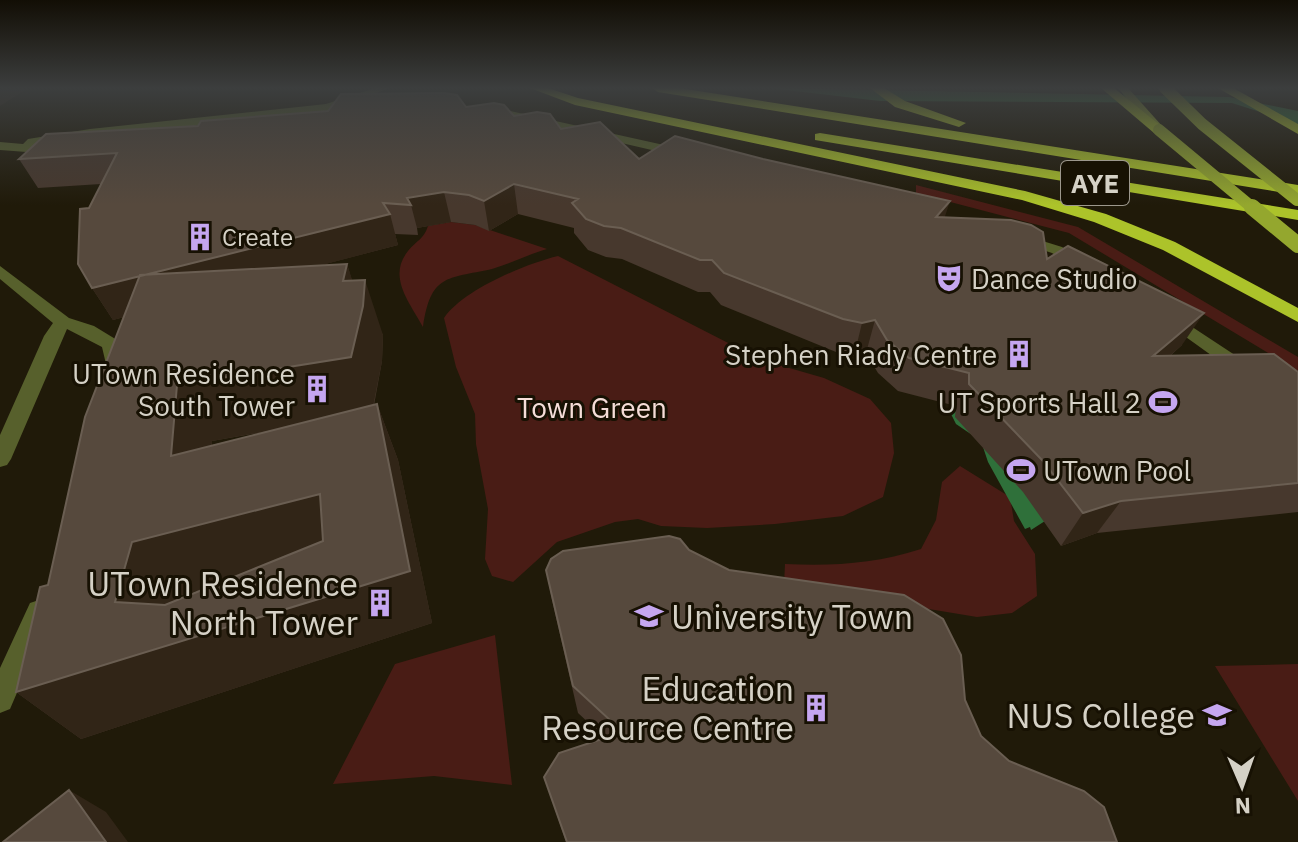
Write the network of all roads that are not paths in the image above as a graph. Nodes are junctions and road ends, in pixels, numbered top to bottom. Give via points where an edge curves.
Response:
1 (140, 127) edge
2 (247, 127) edge
3 (542, 127) edge
4 (572, 127) edge
5 (700, 127) edge
6 (762, 127) edge
7 (905, 127) edge
8 (987, 127) edge
9 (1156, 127) edge
10 (1157, 127) edge
11 (1206, 127) edge
12 (1159, 130) junction
13 (233, 131) edge
14 (193, 133) edge
15 (28, 143) junction
16 (0, 145) edge
17 (86, 149) edge
18 (677, 161) joint
19 (988, 167) junction
20 (1298, 175) edge
21 (1298, 190) edge
22 (1298, 201) edge
23 (1298, 215) edge
24 (1298, 228) edge
25 (1009, 235) edge
26 (1298, 245) edge
27 (0, 271) edge
28 (1101, 276) edge
29 (1161, 311) edge
30 (1298, 316) edge
31 (63, 322) junction
32 (1256, 378) edge
33 (112, 391) edge
34 (0, 459) edge
35 (46, 596) edge
36 (0, 699) edge

1 - 15 street, bridge
2 - 13 street
3 - 18 street
4 - 18 street via 695,158
5 - 30 highway via 1025,196 1100,218 1169,246
6 - 19 highway, AYE
7 - 21 highway, AYE
8 - 20 highway
9 - 12 highway
10 - 12 main road
11 - 22 main road, bridge
12 - 26 main road, bridge
14 - 15 street
15 - 16 street
16 - 17 street
19 - 23 highway, AYE
19 - 24 highway
25 - 28 street via 1057,250
27 - 31 street
29 - 32 street
31 - 33 street via 111,344 117,378
31 - 34 street
35 - 36 street

